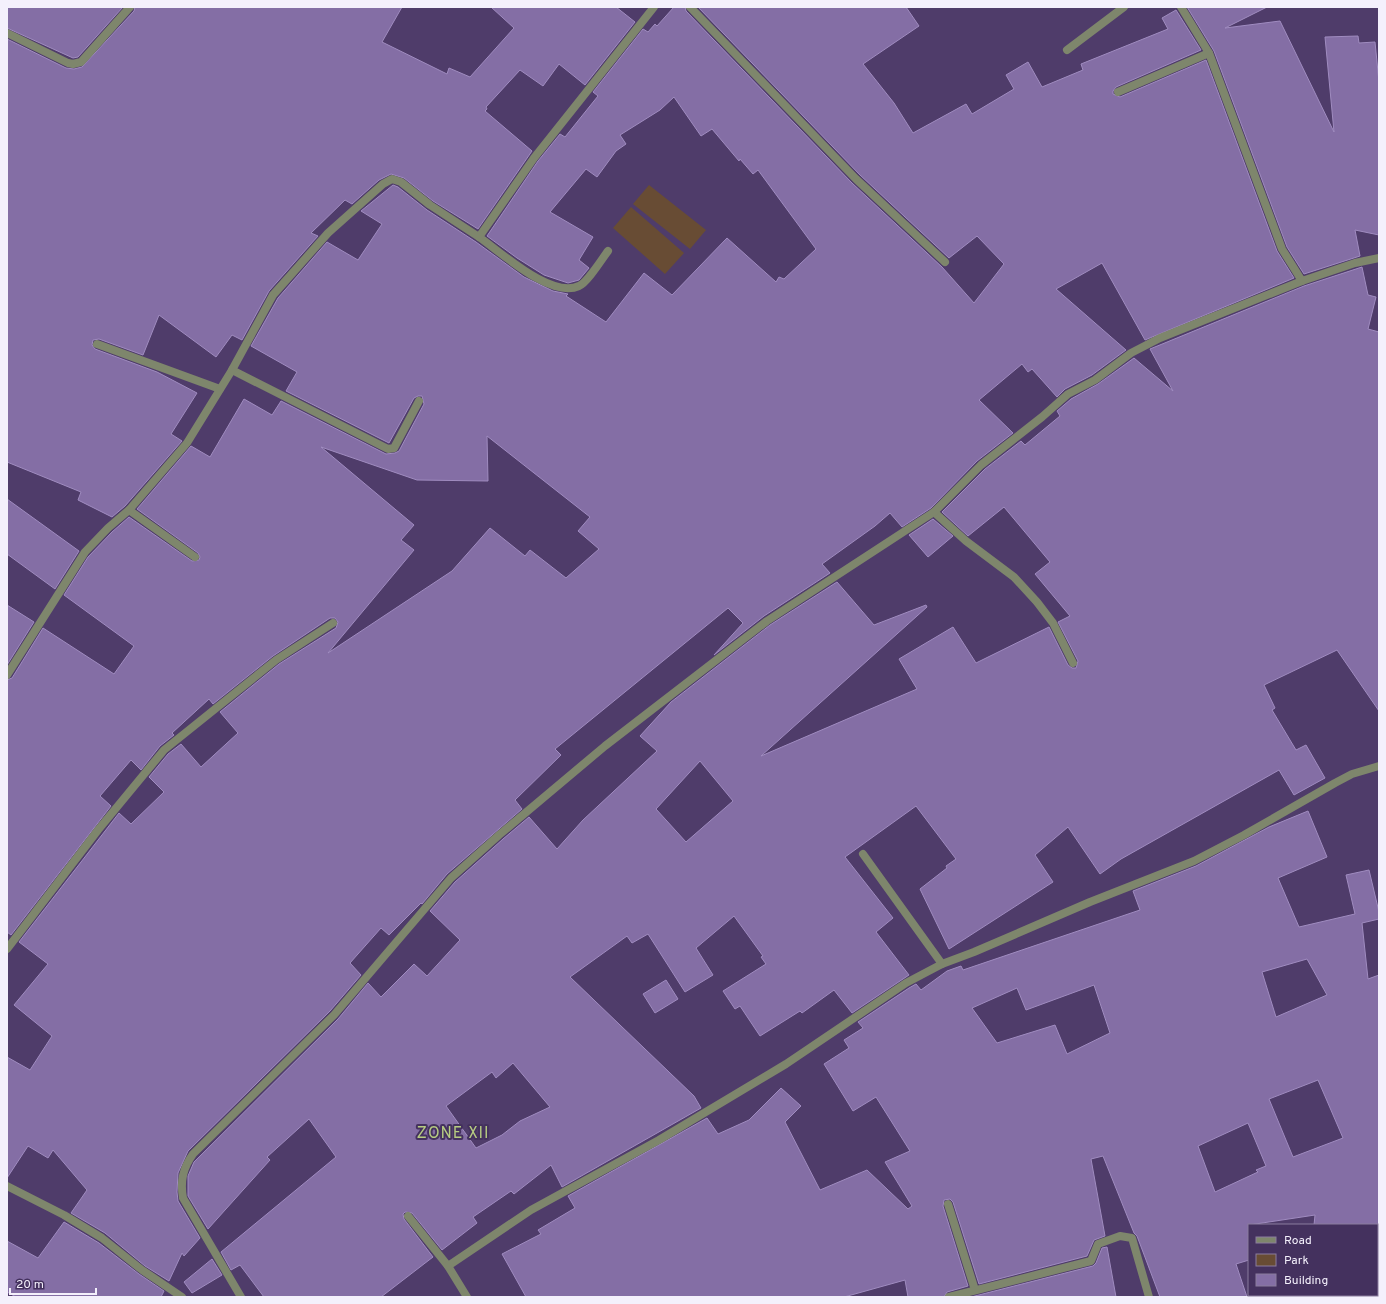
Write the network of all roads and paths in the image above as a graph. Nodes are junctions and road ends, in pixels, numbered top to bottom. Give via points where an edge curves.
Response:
1 (130, 7) edge
2 (654, 7) edge
3 (690, 7) edge
4 (1124, 7) edge
5 (1181, 7) edge
6 (7, 34) edge
7 (1067, 50) dead end
8 (1209, 53) junction
9 (1118, 92) dead end
10 (479, 237) junction
11 (608, 251) dead end
12 (1379, 258) edge
13 (946, 262) dead end
14 (1302, 281) junction
15 (97, 344) dead end
16 (232, 370) junction
17 (220, 389) junction
18 (419, 402) dead end
19 (129, 510) junction
20 (934, 512) junction
21 (195, 557) dead end
22 (333, 623) dead end
23 (1072, 664) dead end
24 (7, 676) edge
25 (1379, 766) edge
26 (863, 854) dead end
27 (7, 949) edge
28 (942, 964) junction
29 (7, 1186) edge
30 (948, 1204) dead end
31 (408, 1216) dead end
32 (448, 1266) junction
33 (975, 1290) junction
34 (182, 1297) edge
35 (241, 1297) edge
36 (467, 1297) edge
37 (950, 1297) edge
38 (1149, 1297) edge

1 - 6 street via 81,62 76,64 68,63
2 - 10 street via 534,158
3 - 13 street via 856,179
4 - 7 street
5 - 8 street
8 - 9 street
8 - 14 street via 1282,249
10 - 11 street via 539,281 569,289 581,286
10 - 16 street via 430,205 401,182 392,179 388,181 328,233 273,295
12 - 14 street via 1355,263
14 - 20 street via 1160,338 1131,354 1095,380 1068,394 1042,418 981,465
15 - 17 street
16 - 17 street
16 - 18 street via 388,449 394,448
17 - 19 street via 187,443
19 - 21 street
19 - 24 street via 85,552
20 - 23 street via 966,541 1014,577 1037,602 1052,623
20 - 35 street via 767,621 605,746 499,834 451,878 334,1015 193,1154 182,1175 182,1198
22 - 27 street via 276,660 164,750 98,830
25 - 28 street via 1352,774 1194,861
26 - 28 street
28 - 32 street via 906,983 786,1064 666,1136 531,1210
29 - 34 street via 102,1238 142,1270
30 - 33 street
31 - 32 street
32 - 36 street
33 - 37 street
33 - 38 street via 1091,1261 1098,1244 1120,1236 1132,1238

